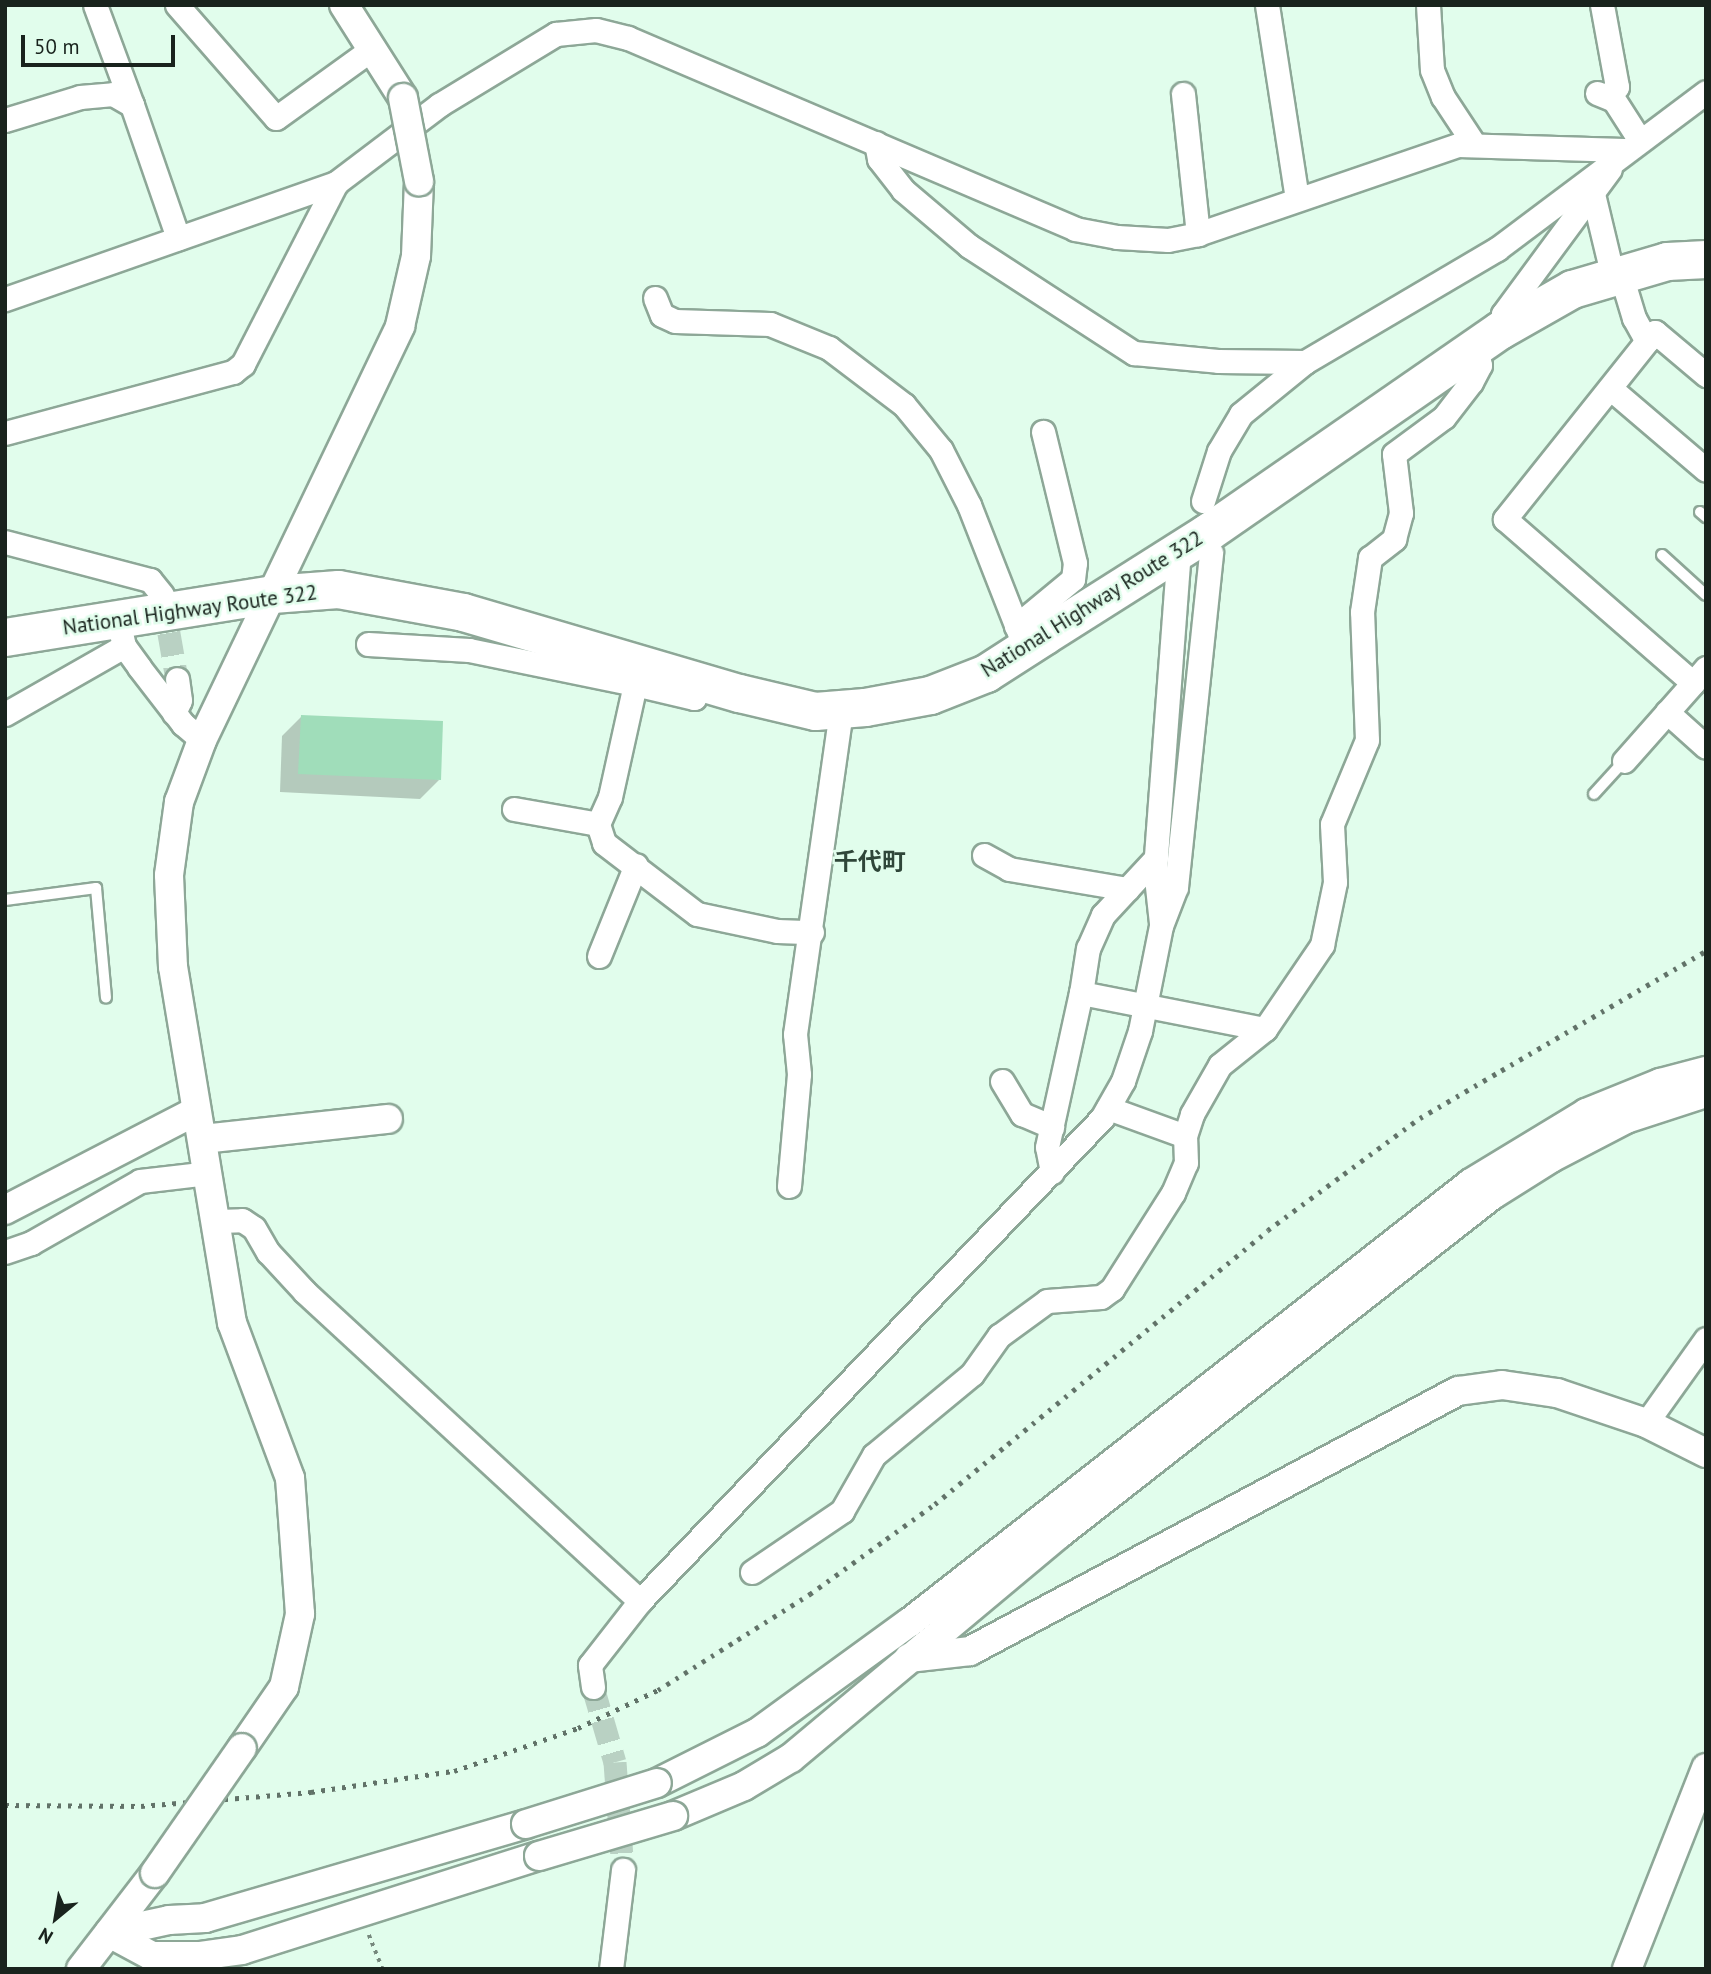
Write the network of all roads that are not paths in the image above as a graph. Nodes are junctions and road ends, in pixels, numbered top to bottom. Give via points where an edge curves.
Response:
1 (95, 5) edge
2 (177, 5) edge
3 (344, 5) edge
4 (1267, 5) edge
5 (1428, 5) edge
6 (1602, 5) edge
7 (373, 48) junction
8 (1706, 92) edge
9 (1183, 94) dead end
10 (132, 105) junction
11 (5, 120) edge
12 (876, 143) junction
13 (1631, 144) junction
14 (1474, 145) junction
15 (336, 183) junction
16 (1593, 194) junction
17 (1297, 199) junction
18 (1198, 234) junction
19 (178, 238) junction
20 (1706, 259) edge
21 (1616, 276) junction
22 (655, 298) dead end
23 (5, 299) edge
24 (1488, 339) junction
25 (1647, 341) junction
26 (1305, 362) junction
27 (1706, 375) edge
28 (1610, 388) junction
29 (1042, 432) dead end
30 (5, 433) edge
31 (1706, 470) edge
32 (1203, 501) dead end
33 (5, 542) edge
34 (1195, 551) junction
35 (1662, 555) dead end
36 (272, 594) junction
37 (162, 595) dead end
38 (1706, 595) edge
39 (121, 633) junction
40 (5, 637) edge
41 (1021, 637) junction
42 (368, 644) dead end
43 (1699, 676) edge
44 (177, 679) tunnel mouth
45 (698, 681) junction
46 (635, 684) junction
47 (841, 709) junction
48 (1667, 712) junction
49 (174, 713) junction
50 (5, 714) edge
51 (202, 740) junction
52 (1706, 747) edge
53 (1624, 761) joint
54 (1594, 794) dead end
55 (513, 809) dead end
56 (598, 824) junction
57 (984, 855) dead end
58 (1156, 858) junction
59 (636, 865) junction
60 (1128, 889) junction
61 (5, 901) edge
62 (1161, 926) junction
63 (812, 932) junction
64 (599, 956) dead end
65 (1080, 993) junction
66 (106, 998) dead end
67 (1145, 1005) junction
68 (1265, 1029) junction
69 (1706, 1071) edge
70 (1002, 1081) dead end
71 (1706, 1093) edge
72 (1108, 1108) junction
73 (196, 1111) junction
74 (388, 1119) dead end
75 (1052, 1126) junction
76 (1185, 1136) junction
77 (203, 1139) junction
78 (1052, 1172) junction
79 (208, 1173) junction
80 (789, 1186) dead end
81 (5, 1210) edge
82 (218, 1221) junction
83 (5, 1252) edge
84 (1396, 1257) junction
85 (1706, 1339) edge
86 (1646, 1423) junction
87 (1706, 1453) edge
88 (752, 1572) dead end
89 (640, 1601) junction
90 (945, 1611) junction
91 (987, 1642) junction
92 (909, 1657) junction
93 (593, 1687) tunnel mouth
94 (1706, 1768) edge
95 (480, 1837) junction
96 (623, 1870) tunnel mouth
97 (490, 1871) junction
98 (109, 1933) junction
99 (81, 1969) edge
100 (611, 1969) edge
101 (1627, 1969) edge

1 - 10 street
2 - 7 street via 276,118
3 - 7 street
4 - 17 street
5 - 14 street via 1432,70 1443,97
6 - 13 street via 1617,87 1603,94
7 - 36 street, bridge via 402,98 419,181 416,256 400,326
8 - 13 street
9 - 18 street
10 - 11 street via 113,94 80,97
10 - 19 street
12 - 15 street via 628,38 596,30 556,34 526,48 439,105
12 - 18 street via 1075,229 1168,240
12 - 26 street via 878,159 903,190 970,246 1134,353
13 - 14 street
13 - 16 street
13 - 26 street via 1497,249
14 - 17 street via 1458,145
15 - 19 street
15 - 30 street via 243,364 233,372
16 - 21 street
16 - 24 street
17 - 18 street
19 - 23 street
20 - 21 highway, National Highway Route 322 via 1667,261
21 - 24 highway, National Highway Route 322 via 1572,289
21 - 25 street
22 - 41 street via 662,315 675,321 770,324 829,348 904,405 947,461
24 - 34 highway, National Highway Route 322
24 - 68 street via 1480,365 1451,408 1394,454 1401,513 1394,539 1370,558 1362,612 1367,740 1332,824 1335,882 1322,945
25 - 27 street via 1656,332
25 - 28 street
26 - 32 street via 1241,414 1219,451
28 - 31 street
28 - 43 street via 1504,519
29 - 41 street via 1075,563 1073,579
33 - 37 street via 150,580
34 - 41 highway, National Highway Route 322
34 - 58 street
34 - 62 street via 1175,887
35 - 38 lane
36 - 39 highway, National Highway Route 322
36 - 45 highway, National Highway Route 322 via 338,589 463,612
36 - 51 street
39 - 40 highway, National Highway Route 322
39 - 49 street
39 - 50 street
41 - 47 highway, National Highway Route 322 via 986,673 930,695
42 - 46 street via 469,650
43 - 48 street
44 - 49 street via 180,700
45 - 46 street via 694,698
45 - 47 highway, National Highway Route 322 via 814,710
46 - 56 street via 610,797
47 - 63 street
48 - 52 street
48 - 53 street
49 - 51 street
51 - 73 street via 179,802 169,875 173,967
53 - 54 lane
55 - 56 street
56 - 59 street via 604,843
57 - 60 street via 1009,869
58 - 60 street
58 - 62 street
59 - 63 street via 697,914 777,931
59 - 64 street
60 - 65 street via 1103,915 1088,948
61 - 66 lane via 96,888
62 - 67 street
63 - 80 street via 794,1034 799,1074
65 - 67 street
65 - 75 street
67 - 68 street
67 - 72 street via 1123,1081
68 - 76 street via 1220,1065
69 - 84 street via 1660,1083 1586,1113 1471,1182
70 - 75 street via 1022,1114
71 - 84 street via 1626,1119 1551,1157
72 - 76 street
72 - 78 street
73 - 77 street
73 - 81 street
74 - 77 street
75 - 78 street via 1047,1147
76 - 88 street via 1186,1163 1173,1193 1112,1289 1101,1297 1047,1301 999,1336 972,1374 874,1455 842,1511
77 - 79 street
78 - 89 street
79 - 82 street
79 - 83 street via 140,1181 31,1243
82 - 89 street via 242,1220 254,1228 268,1252 305,1292
82 - 98 street, bridge via 232,1324 290,1478 300,1614 284,1687
84 - 90 street
85 - 86 street
86 - 87 street
86 - 91 street via 1557,1393 1502,1385 1458,1391
89 - 93 street via 590,1665
90 - 91 street
90 - 92 street
90 - 95 street, bridge via 757,1733 657,1783
91 - 92 street via 957,1654
92 - 97 street, bridge via 791,1758 744,1786 673,1816
94 - 101 street
95 - 97 street
95 - 98 street via 205,1918 169,1920
96 - 100 street
97 - 98 street via 242,1950 152,1956
98 - 99 street

